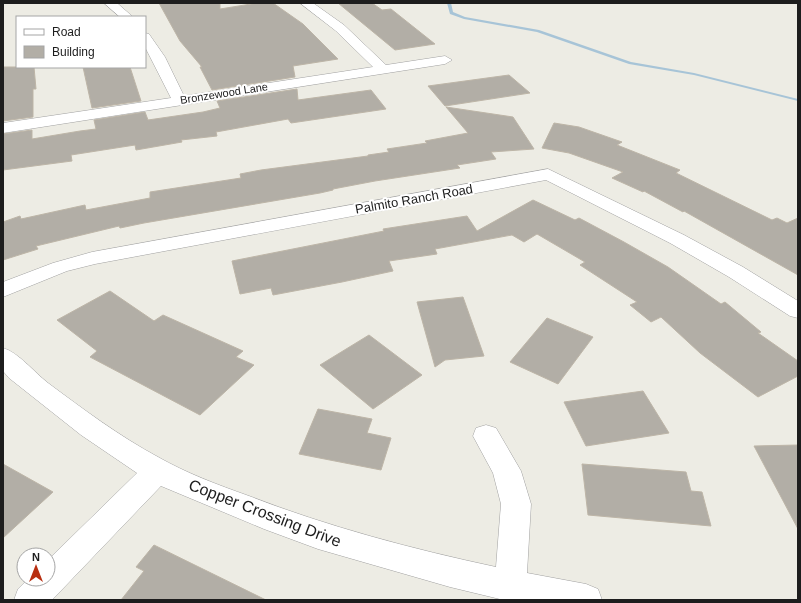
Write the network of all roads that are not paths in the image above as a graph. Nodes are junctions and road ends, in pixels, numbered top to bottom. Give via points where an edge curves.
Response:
1 (110, 3) edge
2 (306, 3) edge
3 (127, 16) edge
4 (146, 39) edge
5 (445, 60) dead end
6 (383, 69) junction
7 (179, 100) junction
8 (3, 128) edge
9 (3, 290) edge
10 (798, 311) edge
11 (3, 356) edge
12 (486, 436) dead end
13 (158, 470) junction
14 (510, 587) junction
15 (30, 600) edge
16 (586, 600) edge

1 - 3 street
2 - 6 street via 340,28
4 - 7 street
5 - 6 street, Bronzewood Lane
6 - 7 street, Bronzewood Lane
7 - 8 street, Bronzewood Lane
9 - 10 street, Palmito Ranch Road via 60,267 92,258 548,174 677,239
11 - 13 street, Copper Crossing Drive via 14,369 85,424
12 - 14 street via 507,471 516,504
13 - 14 street, Copper Crossing Drive via 280,523 427,568
13 - 15 street
14 - 16 street, Copper Crossing Drive

